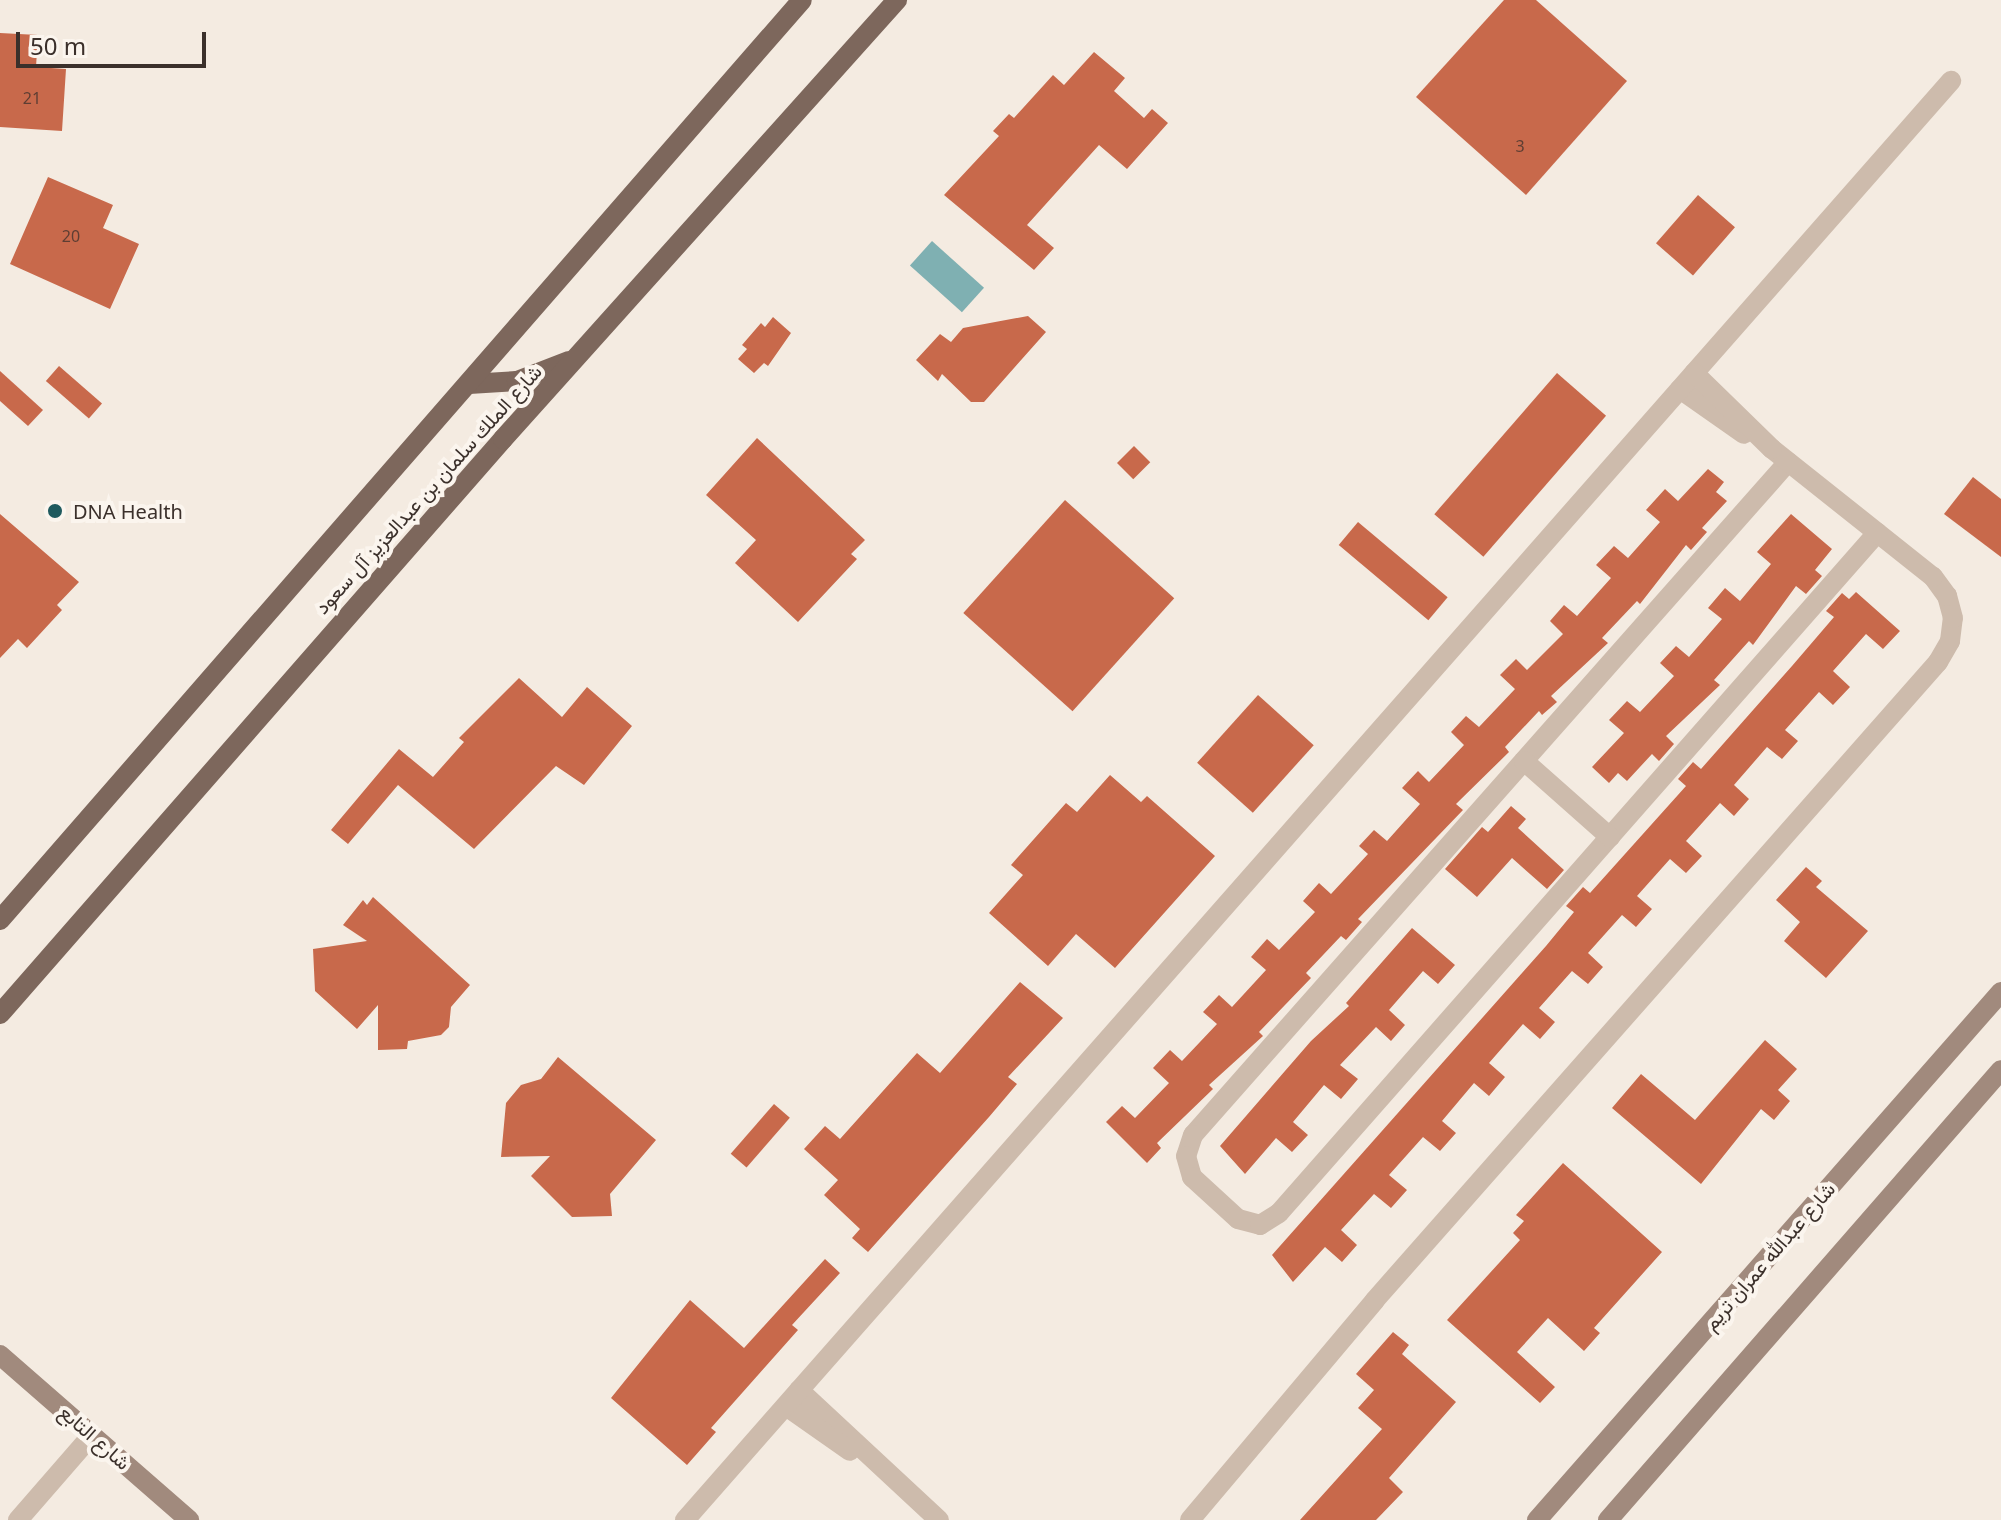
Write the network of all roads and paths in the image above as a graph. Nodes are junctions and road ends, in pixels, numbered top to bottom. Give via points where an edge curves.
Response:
1 (802, 0) edge
2 (897, 0) edge
3 (1951, 81) dead end
4 (584, 351) junction
5 (1694, 373) junction
6 (469, 384) junction
7 (1680, 389) junction
8 (1780, 455) junction
9 (1877, 533) junction
10 (1524, 761) junction
11 (1610, 837) junction
12 (0, 920) edge
13 (2001, 992) edge
14 (0, 1014) edge
15 (2001, 1070) edge
16 (0, 1355) edge
17 (792, 1398) junction
18 (92, 1435) junction
19 (18, 1520) edge
20 (189, 1520) edge
21 (685, 1520) edge
22 (939, 1520) edge
23 (1190, 1520) edge
24 (1537, 1520) edge
25 (1608, 1520) edge

1 - 6 main road, شارع الملك سلمان بن عبدالعزيز آل سعود
2 - 4 main road, شارع الملك سلمان بن عبدالعزيز آل سعود
3 - 5 street
4 - 6 main road via 541,375
4 - 14 main road, شارع الملك سلمان بن عبدالعزيز آل سعود
5 - 7 street
5 - 8 street
6 - 12 main road, شارع الملك سلمان بن عبدالعزيز آل سعود
7 - 8 street
7 - 17 street
8 - 9 street
8 - 10 street
9 - 11 street
9 - 23 street via 1933,577 1947,596 1953,618 1950,641 1938,662 1375,1300
10 - 11 street
10 - 11 street via 1193,1135 1186,1156 1192,1177 1238,1219 1248,1224 1271,1221
13 - 24 street, شارع عبدالله عمران تريم
15 - 25 street
16 - 18 street, شارع التابع
17 - 21 street
17 - 22 street
18 - 19 street
18 - 20 street, شارع التابع

